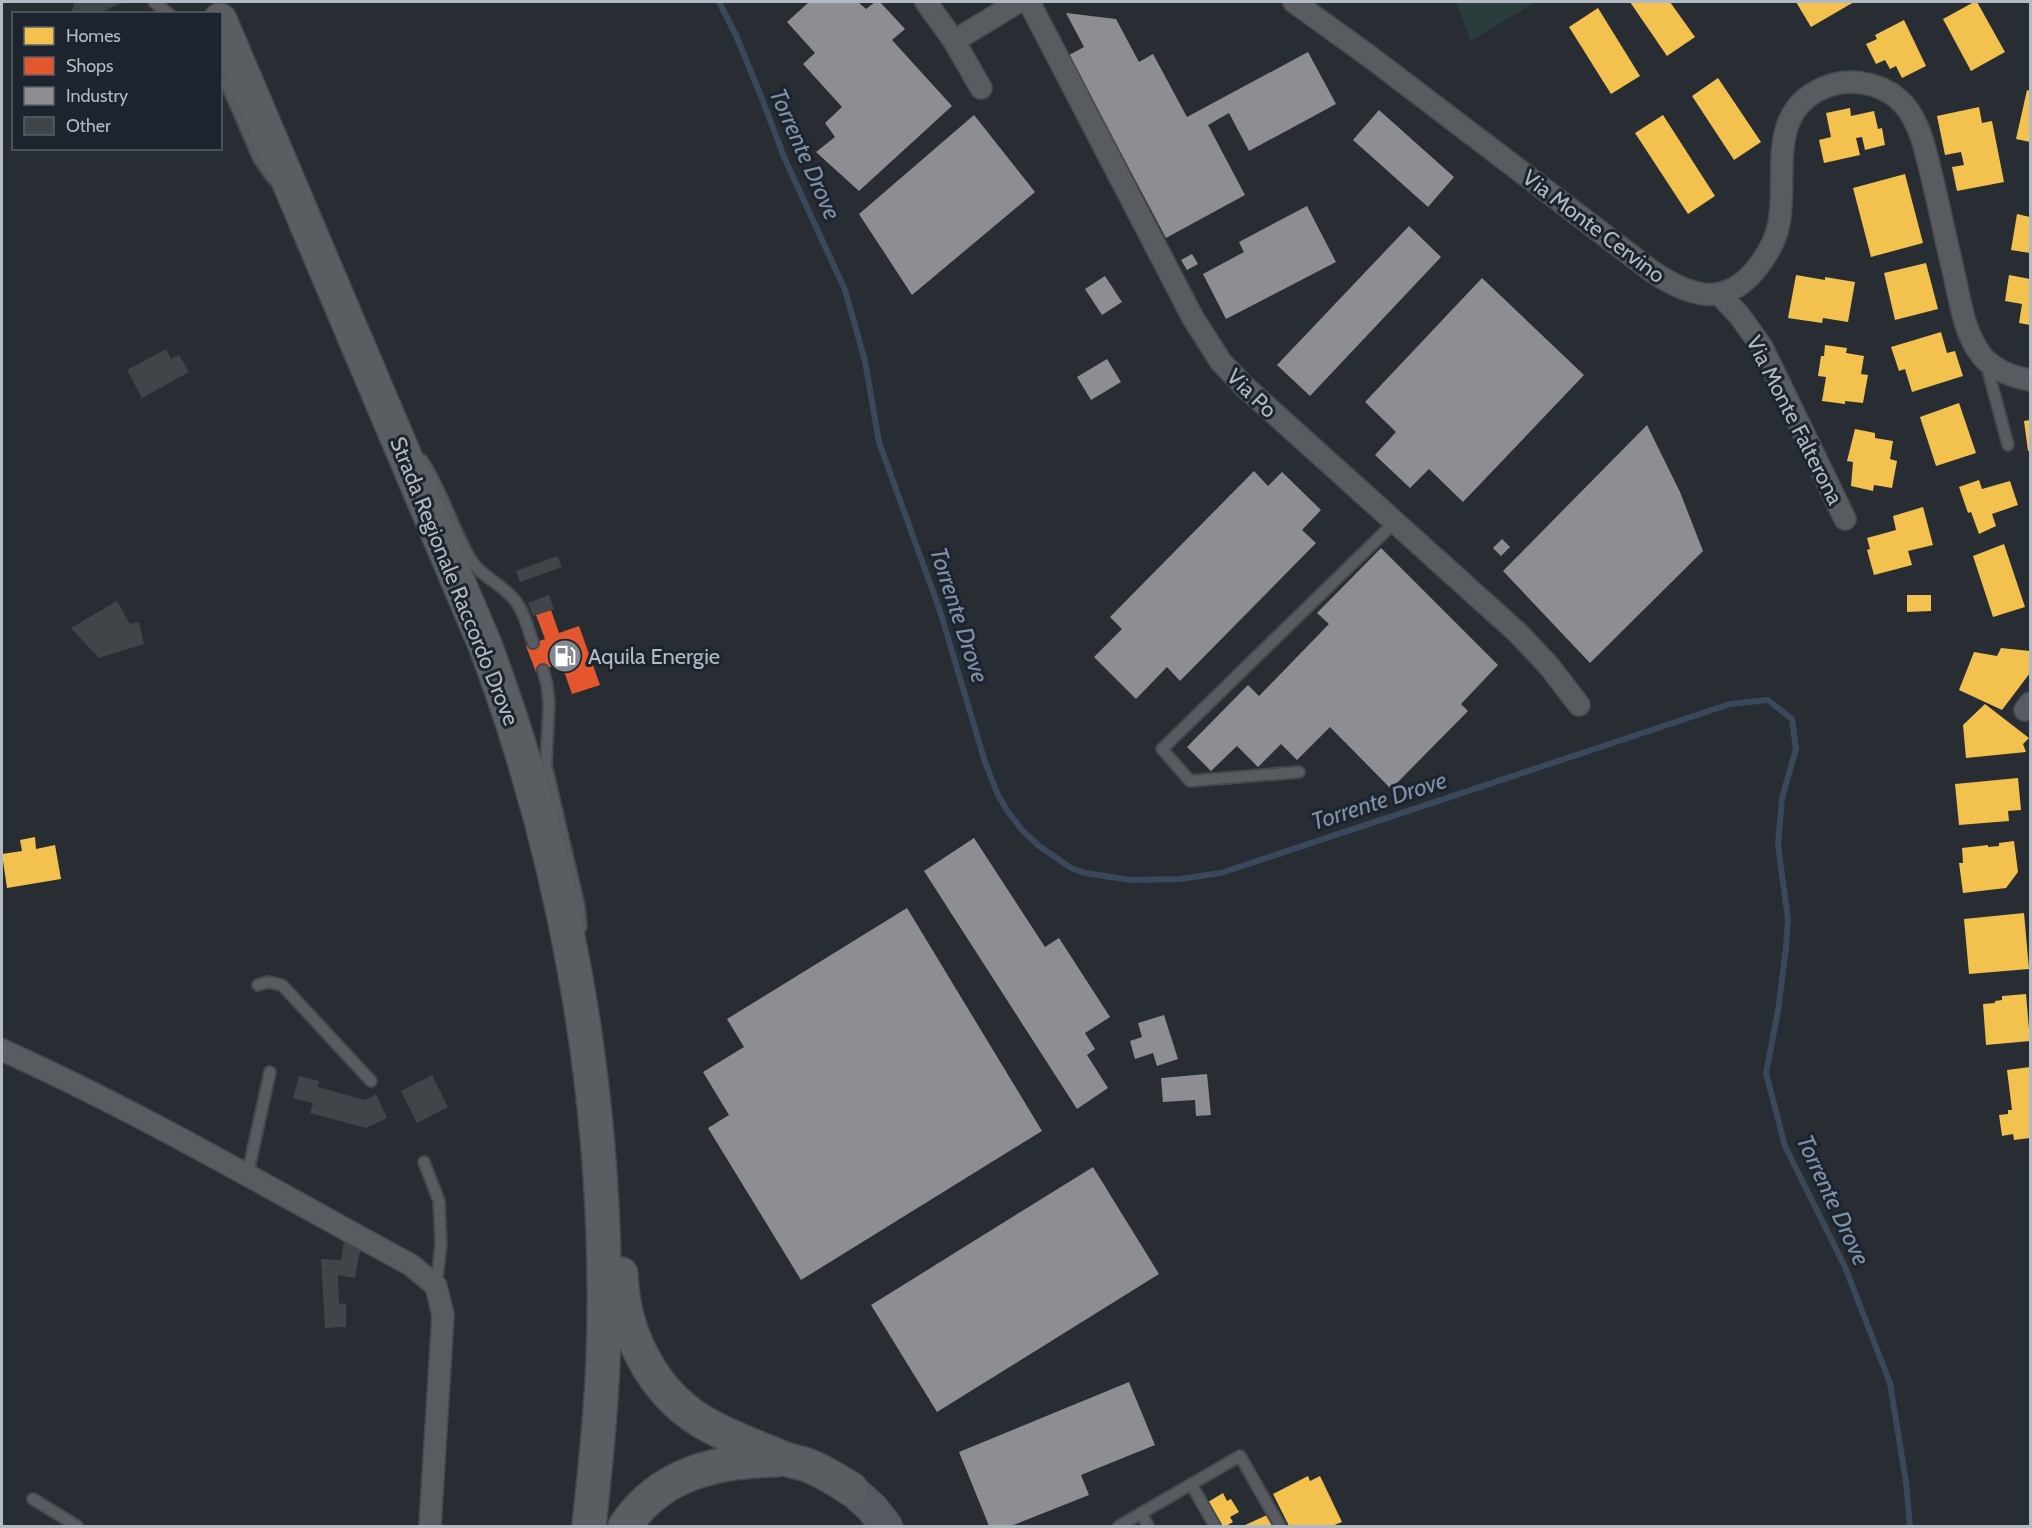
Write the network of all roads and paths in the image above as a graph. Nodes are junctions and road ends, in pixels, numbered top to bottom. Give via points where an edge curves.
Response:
1 (154, 2) edge
2 (926, 2) edge
3 (1018, 2) edge
4 (1029, 2) edge
5 (1294, 2) edge
6 (166, 12) edge
7 (222, 25) edge
8 (954, 41) junction
9 (222, 74) edge
10 (981, 88) dead end
11 (301, 207) junction
12 (1720, 295) junction
13 (1986, 359) junction
14 (2031, 380) edge
15 (398, 438) junction
16 (2008, 445) dead end
17 (1845, 519) dead end
18 (1395, 522) junction
19 (534, 643) dead end
20 (543, 670) dead end
21 (1579, 705) dead end
22 (1299, 772) dead end
23 (579, 954) junction
24 (258, 985) dead end
25 (2, 1050) edge
26 (588, 1064) junction
27 (270, 1072) dead end
28 (371, 1081) dead end
29 (424, 1162) dead end
30 (247, 1177) junction
31 (436, 1286) junction
32 (600, 1401) junction
33 (787, 1460) junction
34 (1191, 1484) junction
35 (851, 1489) joint
36 (33, 1498) dead end
37 (1141, 1513) junction
38 (77, 1527) edge
39 (430, 1527) edge
40 (572, 1527) edge
41 (589, 1527) edge
42 (625, 1527) edge
43 (886, 1527) edge
44 (1119, 1527) edge
45 (1148, 1527) edge
46 (1215, 1527) edge
47 (1280, 1527) edge

1 - 6 lane
2 - 8 street
3 - 8 street
4 - 18 street, Via Po via 1211,349 1245,387
5 - 12 street, Via Monte Cervino via 1653,272 1694,293
7 - 11 main road, Strada Regionale Raccordo Drove
8 - 10 street
9 - 11 lane via 259,159 278,186
11 - 15 main road, Strada Regionale Raccordo Drove
12 - 13 street via 1750,276 1774,240 1781,208 1784,141 1793,112 1810,95 1828,86 1866,83 1898,98 1915,120 1964,314 1974,343
12 - 17 street, Via Monte Falterona via 1762,347
13 - 14 street via 2006,373
13 - 16 lane
15 - 19 lane via 416,453 432,477 476,567 516,601
15 - 23 main road, Strada Regionale Raccordo Drove via 503,694 535,800 558,896
18 - 21 street, Via Po via 1531,646
18 - 22 lane via 1162,748 1190,781
20 - 23 lane via 549,704 546,765 579,906
23 - 26 main road, Strada Regionale Raccordo Drove
24 - 28 lane via 282,985
25 - 30 street
26 - 32 main road, Strada Regionale Raccordo Drove via 602,1224 604,1329
26 - 33 main road via 610,1117 623,1295 628,1323 639,1350 662,1387 689,1413 717,1430
27 - 30 lane
29 - 31 lane via 439,1201 441,1244
30 - 31 street via 411,1265
31 - 39 street via 443,1315
32 - 40 main road via 583,1455
32 - 41 main road, Strada Regionale Raccordo Drove
33 - 35 main road via 824,1473
33 - 42 main road via 736,1461 695,1471 660,1491
34 - 37 lane
34 - 46 lane
34 - 47 lane via 1240,1456
35 - 43 street
36 - 38 lane
37 - 44 lane
37 - 45 lane

